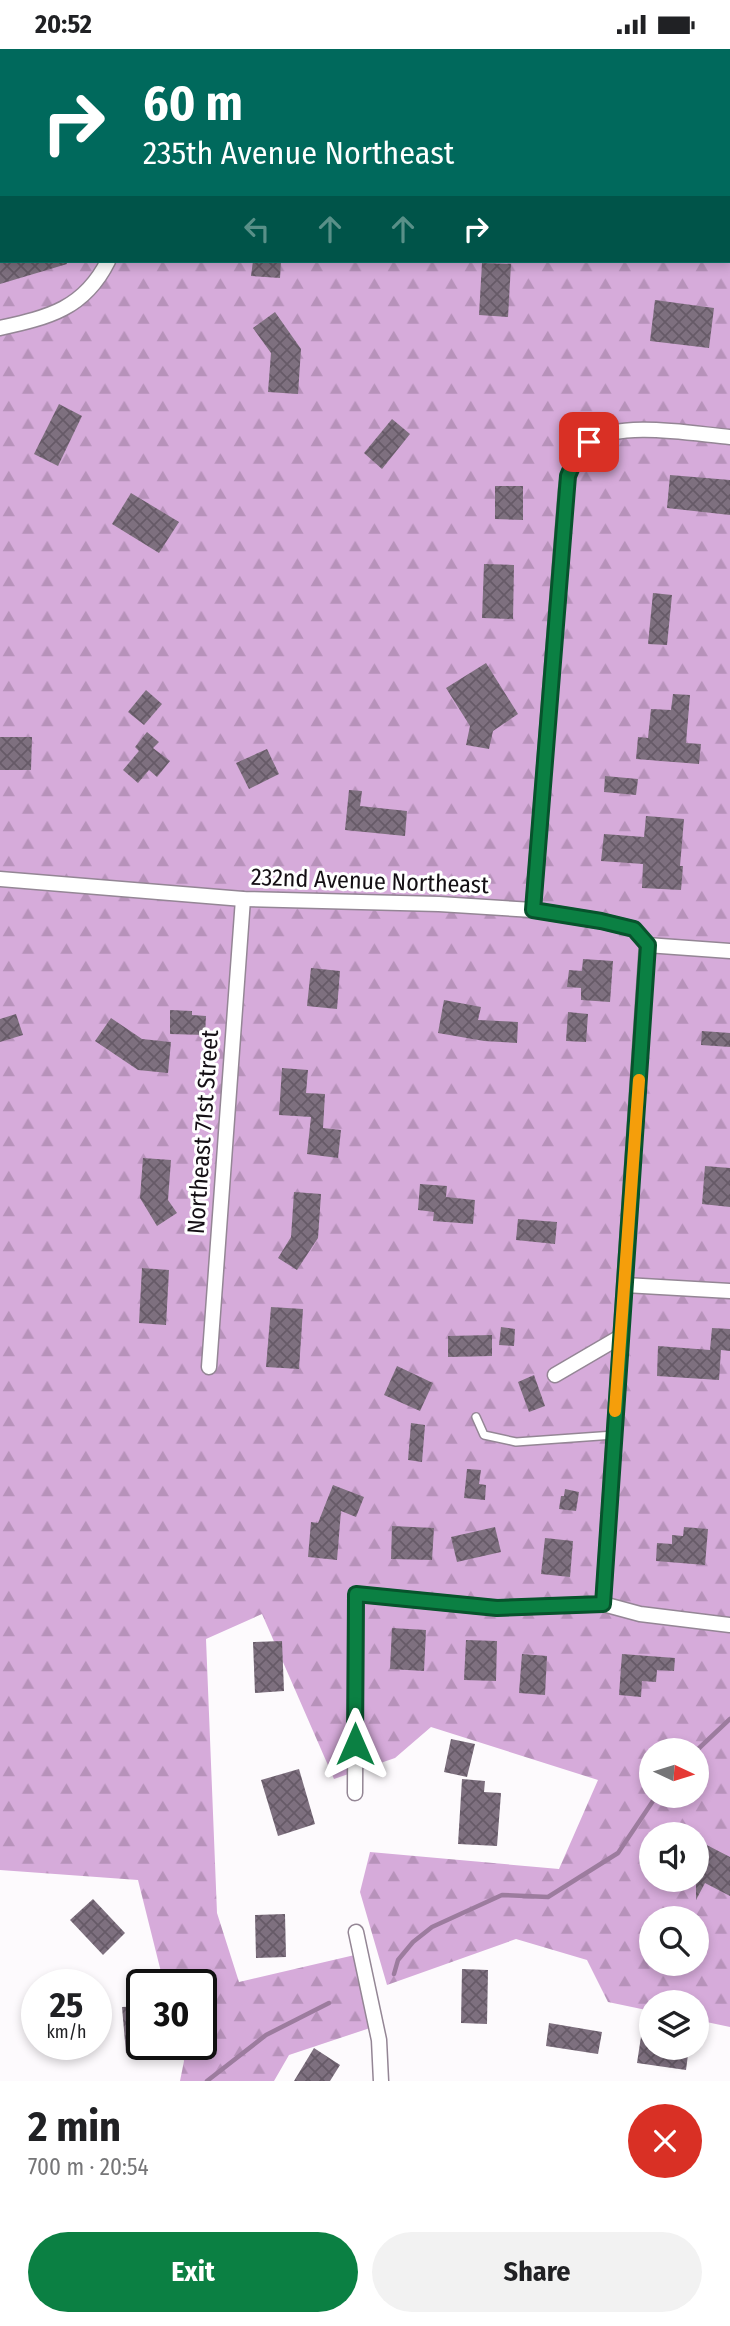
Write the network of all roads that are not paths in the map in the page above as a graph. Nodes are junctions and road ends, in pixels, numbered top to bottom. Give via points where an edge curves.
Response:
1 (107, 263) edge
2 (0, 328) edge
3 (730, 437) edge
4 (0, 879) edge
5 (243, 899) junction
6 (533, 910) junction
7 (648, 945) junction
8 (730, 951) edge
9 (625, 1285) junction
10 (730, 1291) edge
11 (620, 1337) junction
12 (209, 1367) dead end
13 (555, 1375) dead end
14 (476, 1416) dead end
15 (614, 1435) junction
16 (603, 1604) junction
17 (730, 1625) edge
18 (355, 1793) dead end
19 (355, 1932) dead end
20 (380, 2081) edge

1 - 2 street via 100,278 66,309
3 - 6 street via 613,432 589,442 568,476
4 - 5 street, 232nd Avenue Northeast
5 - 6 street, 232nd Avenue Northeast
5 - 12 street, Northeast 71st Street
6 - 7 street, 232nd Avenue Northeast via 634,929
7 - 8 street
7 - 9 street
9 - 10 street
9 - 11 street
11 - 13 street
11 - 15 street
14 - 15 lane via 484,1435 516,1442
15 - 16 street
16 - 17 street via 640,1615
16 - 18 street via 497,1608 363,1595
19 - 20 street via 379,2040

